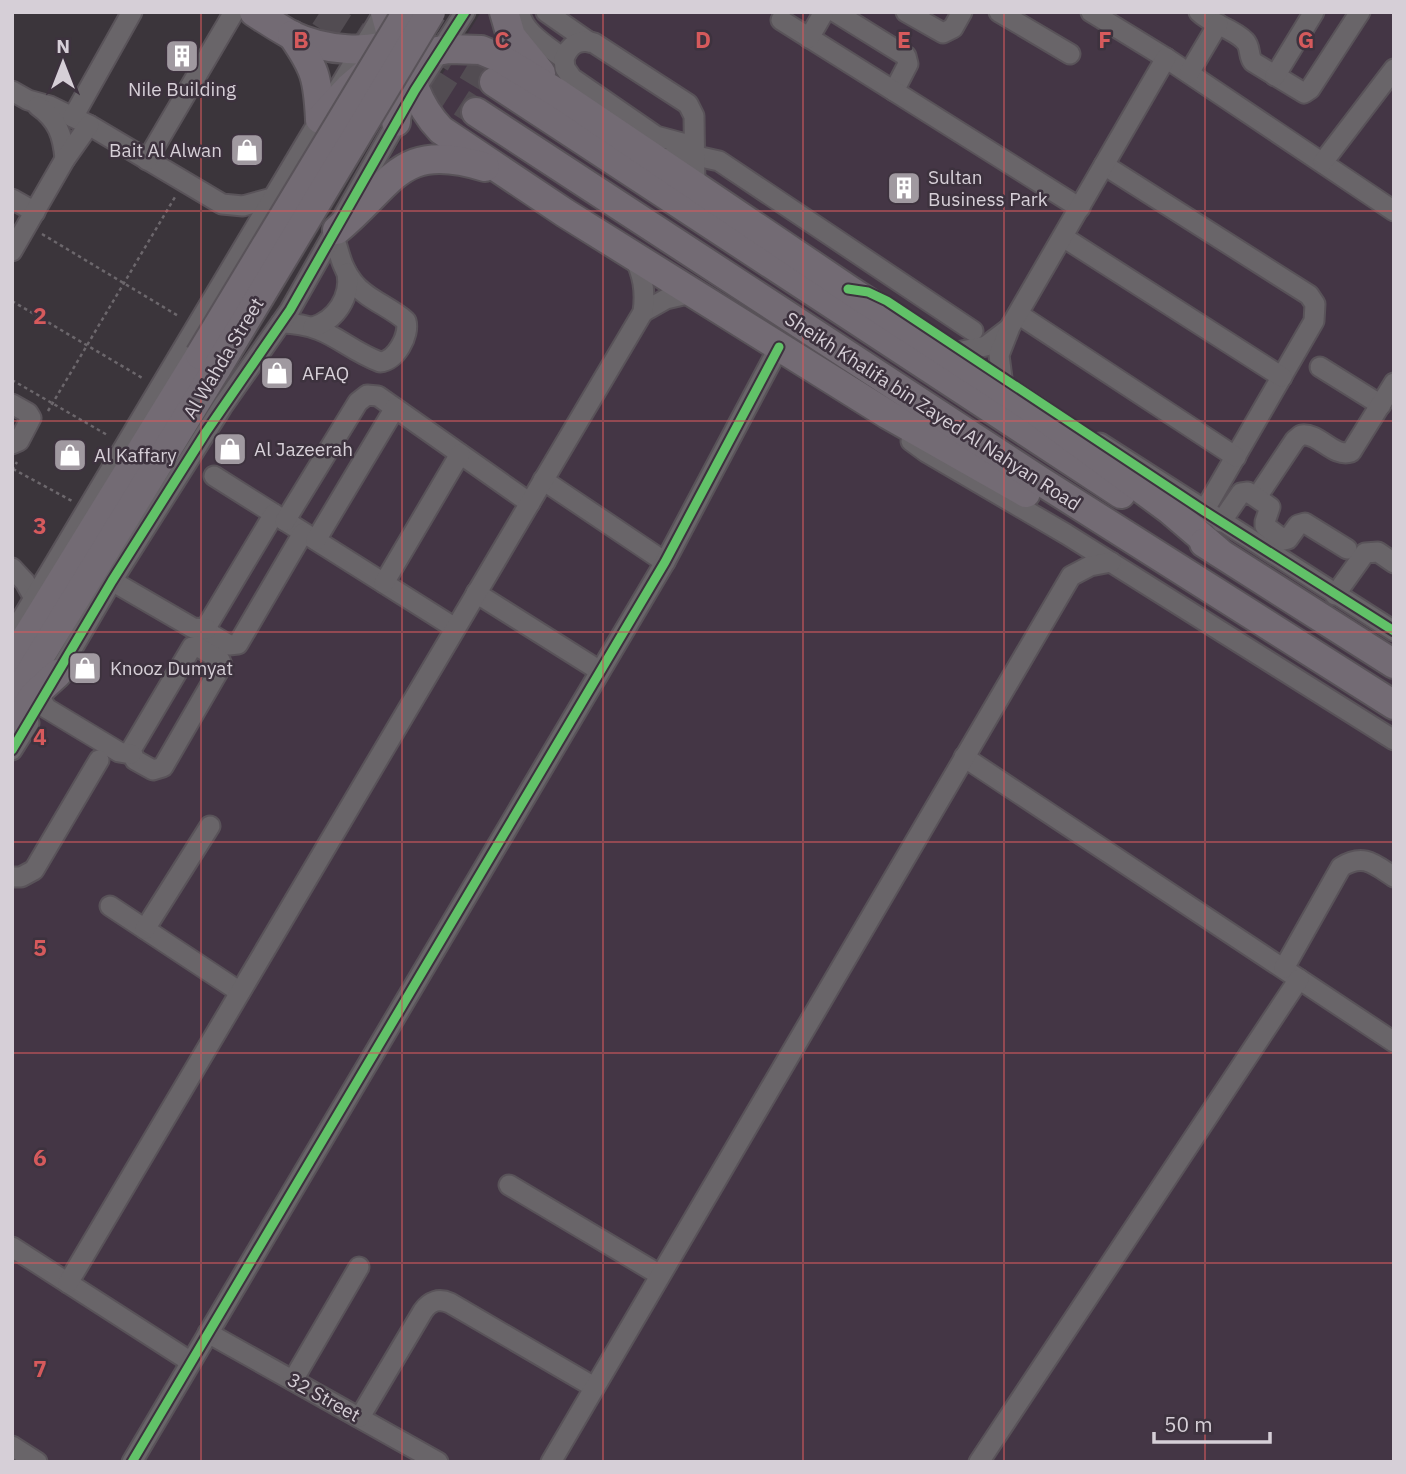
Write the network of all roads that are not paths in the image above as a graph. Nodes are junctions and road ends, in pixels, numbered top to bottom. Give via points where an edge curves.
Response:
1 (132, 12) edge
2 (234, 12) edge
3 (254, 12) edge
4 (371, 12) edge
5 (384, 12) edge
6 (430, 12) edge
7 (443, 12) edge
8 (465, 12) edge
9 (504, 12) edge
10 (520, 12) edge
11 (546, 12) edge
12 (824, 12) edge
13 (835, 12) edge
14 (906, 12) edge
15 (962, 12) edge
16 (1091, 12) edge
17 (1199, 12) edge
18 (1314, 12) edge
19 (1360, 12) edge
20 (1006, 14) edge
21 (781, 19) dead end
22 (1218, 24) junction
23 (292, 35) junction
24 (403, 36) edge
25 (809, 37) junction
26 (589, 42) junction
27 (350, 48) junction
28 (453, 50) junction
29 (1070, 54) dead end
30 (1167, 58) junction
31 (564, 59) junction
32 (1394, 69) edge
33 (1189, 73) junction
34 (1275, 76) junction
35 (494, 82) tunnel mouth
36 (894, 90) junction
37 (559, 94) junction
38 (20, 95) edge
39 (420, 100) junction
40 (477, 112) tunnel mouth
41 (320, 119) junction
42 (81, 121) junction
43 (397, 122) junction
44 (679, 157) junction
45 (65, 159) junction
46 (147, 160) junction
47 (1323, 162) junction
48 (1104, 165) junction
49 (504, 173) junction
50 (272, 198) junction
51 (12, 199) edge
52 (1080, 208) junction
53 (1394, 211) edge
54 (31, 219) junction
55 (335, 233) junction
56 (1063, 237) junction
57 (12, 251) edge
58 (633, 255) junction
59 (347, 273) junction
60 (848, 289) junction
61 (692, 293) junction
62 (925, 299) junction
63 (643, 312) junction
64 (1014, 320) junction
65 (281, 323) junction
66 (313, 327) junction
67 (927, 327) junction
68 (972, 331) dead end
69 (779, 347) junction
70 (962, 351) junction
71 (208, 361) junction
72 (1320, 367) dead end
73 (1282, 377) junction
74 (1002, 378) junction
75 (1394, 383) edge
76 (12, 404) edge
77 (1381, 405) junction
78 (395, 408) junction
79 (887, 414) junction
80 (16, 451) edge
81 (460, 454) junction
82 (1236, 457) junction
83 (214, 477) dead end
84 (543, 480) junction
85 (1257, 497) junction
86 (530, 503) junction
87 (1204, 511) junction
88 (280, 518) junction
89 (1221, 522) junction
90 (1112, 527) junction
91 (1066, 534) junction
92 (309, 536) junction
93 (1347, 549) dead end
94 (1219, 552) junction
95 (665, 562) junction
96 (1111, 562) junction
97 (1394, 563) edge
98 (12, 568) edge
99 (1070, 576) junction
100 (384, 583) junction
101 (110, 586) junction
102 (476, 593) junction
103 (1335, 595) junction
104 (34, 598) junction
105 (455, 628) junction
106 (207, 629) junction
107 (1394, 631) edge
108 (12, 635) edge
109 (194, 646) junction
110 (12, 661) edge
111 (1394, 664) edge
112 (600, 671) junction
113 (57, 674) junction
114 (41, 701) junction
115 (12, 702) edge
116 (1394, 705) edge
117 (12, 732) edge
118 (1394, 740) edge
119 (12, 750) edge
120 (131, 754) junction
121 (964, 757) junction
122 (99, 760) dead end
123 (210, 826) dead end
124 (12, 877) edge
125 (1394, 877) edge
126 (110, 906) dead end
127 (145, 929) junction
128 (1292, 974) junction
129 (240, 992) junction
130 (1394, 1042) edge
131 (509, 1185) dead end
132 (12, 1247) edge
133 (359, 1267) dead end
134 (660, 1275) junction
135 (68, 1283) junction
136 (208, 1333) junction
137 (191, 1362) junction
138 (293, 1380) junction
139 (594, 1387) junction
140 (360, 1418) junction
141 (12, 1446) edge
142 (37, 1462) edge
143 (132, 1462) edge
144 (438, 1462) edge
145 (551, 1462) edge
146 (979, 1462) edge

1 - 42 street
2 - 46 street
3 - 23 highway
4 - 27 highway
5 - 24 highway
5 - 27 street
6 - 71 highway, Al Wahda Street, bridge
7 - 24 highway
8 - 28 street
9 - 37 highway via 519,48
10 - 31 street via 527,29
11 - 26 street
12 - 25 street
13 - 36 street via 906,55 908,64
14 - 15 street via 943,33 953,28
16 - 30 street
17 - 22 street
18 - 34 street
19 - 34 street via 1310,89 1300,92
20 - 29 street
21 - 25 street
22 - 33 street
22 - 34 street via 1243,39 1251,60
23 - 27 highway
23 - 41 highway via 313,67
24 - 27 highway via 373,49
24 - 28 highway
24 - 39 highway
24 - 41 highway via 381,63
24 - 43 highway
24 - 71 highway, Al Wahda Street, bridge
25 - 36 street
26 - 31 street via 573,45
26 - 44 street via 688,104 694,116
27 - 41 street
28 - 37 highway via 481,50
28 - 39 highway via 432,69
30 - 33 street
30 - 48 street
31 - 44 street via 572,78 656,136 682,143 685,149
32 - 47 street
33 - 47 street
35 - 94 highway, Sheikh Khalifa bin Zayed Al Nahyan Road via 1104,483
36 - 52 street
37 - 44 highway
38 - 42 street
38 - 45 street via 58,126
39 - 43 street
39 - 49 highway via 441,130
40 - 90 highway, Sheikh Khalifa bin Zayed Al Nahyan Road
41 - 50 street
42 - 45 street
42 - 46 street
43 - 55 street
44 - 60 highway via 695,187
44 - 62 street via 719,161
45 - 54 street
46 - 50 street via 229,206
47 - 53 street
48 - 52 street
48 - 73 street via 1313,299 1314,321
49 - 55 highway via 446,158 414,162 395,173
49 - 58 highway
50 - 104 street
51 - 54 street
52 - 56 street
54 - 57 street
55 - 59 street
55 - 65 street
56 - 64 street
56 - 73 street
58 - 61 highway
58 - 63 street via 645,289
59 - 66 street via 345,297 334,316
59 - 66 street via 365,293 406,321 407,333 393,357 375,361
60 - 67 street via 878,296
60 - 94 highway via 1070,436
61 - 63 street via 666,299
61 - 69 highway
62 - 67 street
62 - 68 street
63 - 84 street
64 - 70 street via 986,346
64 - 74 street via 999,355
64 - 82 street
65 - 66 street
65 - 101 street via 217,415
67 - 70 street
69 - 79 highway
69 - 95 street
70 - 74 street
71 - 110 highway, Al Wahda Street
71 - 115 highway, Al Wahda Street
72 - 77 street
73 - 82 street
74 - 87 street
75 - 77 street
76 - 80 street via 31,418
77 - 85 street via 1348,453 1308,434 1297,437
78 - 81 street
78 - 88 street via 373,394 360,398
78 - 92 street
79 - 90 highway via 1059,510
79 - 91 street via 900,432 926,452
81 - 86 street
81 - 100 street
82 - 87 street
83 - 88 street
84 - 86 street
84 - 95 street
85 - 89 street via 1241,494
85 - 93 street via 1270,507 1265,526 1284,540 1304,523
86 - 102 street
87 - 89 street
88 - 92 street
88 - 106 street
89 - 103 street
90 - 116 highway, Sheikh Khalifa bin Zayed Al Nahyan Road
91 - 96 street
91 - 99 street
92 - 100 street
92 - 106 street via 238,644 229,645
94 - 111 highway, Sheikh Khalifa bin Zayed Al Nahyan Road
95 - 112 street
96 - 99 street
96 - 118 street
97 - 103 street via 1378,552 1365,554
98 - 104 street
99 - 121 street
100 - 105 street
101 - 106 street via 193,628
101 - 109 street via 187,635
101 - 113 street
102 - 105 street
102 - 112 street
103 - 107 street
104 - 108 street
105 - 129 street
109 - 120 street
109 - 120 street via 220,660 221,668 163,767 150,769
112 - 136 street
113 - 114 street
113 - 117 highway via 34,695
114 - 119 street
114 - 120 street via 119,752
121 - 128 street
121 - 134 street
122 - 124 street via 34,870
123 - 127 street
125 - 128 street via 1362,860 1342,867
126 - 127 street
127 - 129 street
128 - 130 street
128 - 146 street
129 - 135 street
131 - 134 street
132 - 135 street
133 - 138 street
134 - 139 street
135 - 137 street
136 - 137 street
136 - 138 street, 32 Street
137 - 143 street
138 - 140 street, 32 Street
139 - 140 street via 438,1300 426,1306
139 - 145 street
140 - 144 street, 32 Street
141 - 142 street

